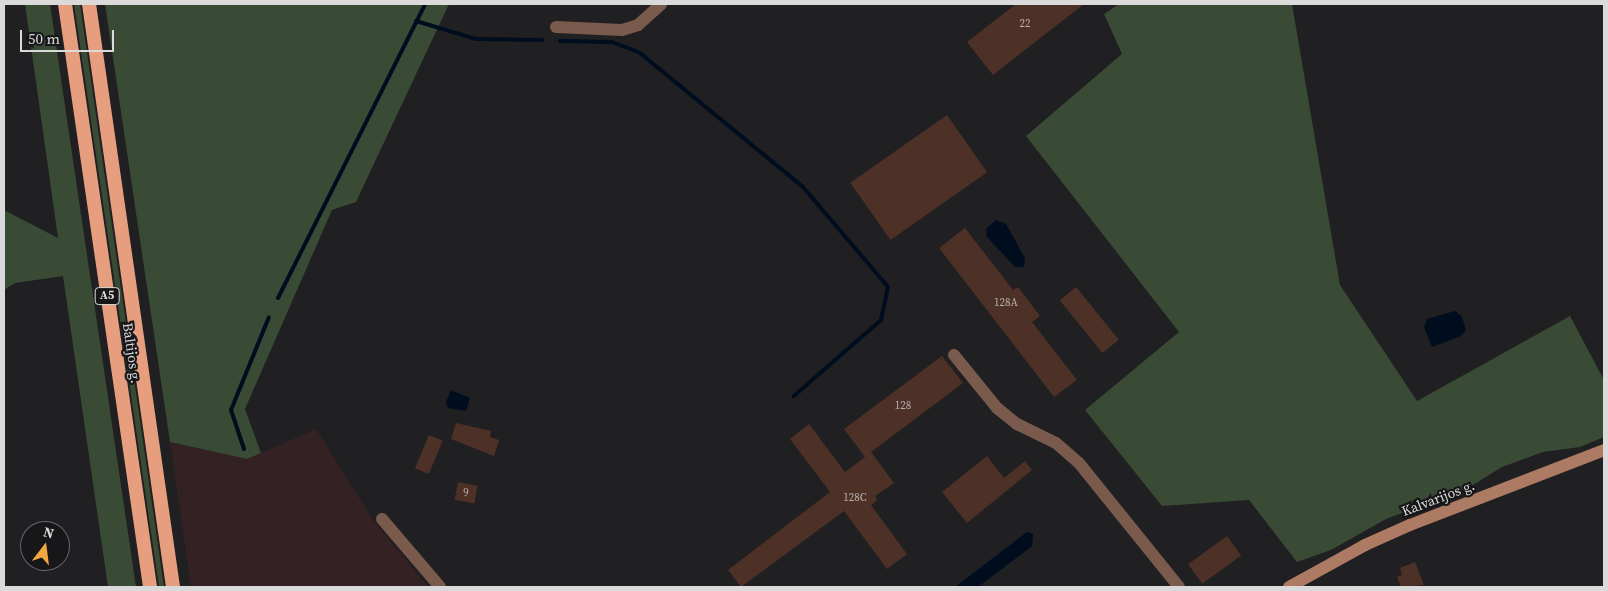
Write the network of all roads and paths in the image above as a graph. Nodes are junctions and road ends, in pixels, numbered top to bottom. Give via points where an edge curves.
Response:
1 (65, 4) edge
2 (89, 4) edge
3 (661, 4) edge
4 (556, 27) dead end
5 (954, 355) dead end
6 (1604, 450) edge
7 (382, 519) dead end
8 (150, 587) edge
9 (173, 587) edge
10 (440, 587) edge
11 (1179, 587) edge
12 (1289, 587) edge

1 - 8 highway, Baltijos g. / A5
2 - 9 highway, Baltijos g. / A5
3 - 4 street via 638,25 622,30
5 - 11 street via 997,408 1017,424 1056,443 1079,463
6 - 12 main road, Kalvarijos g. via 1401,529
7 - 10 street

